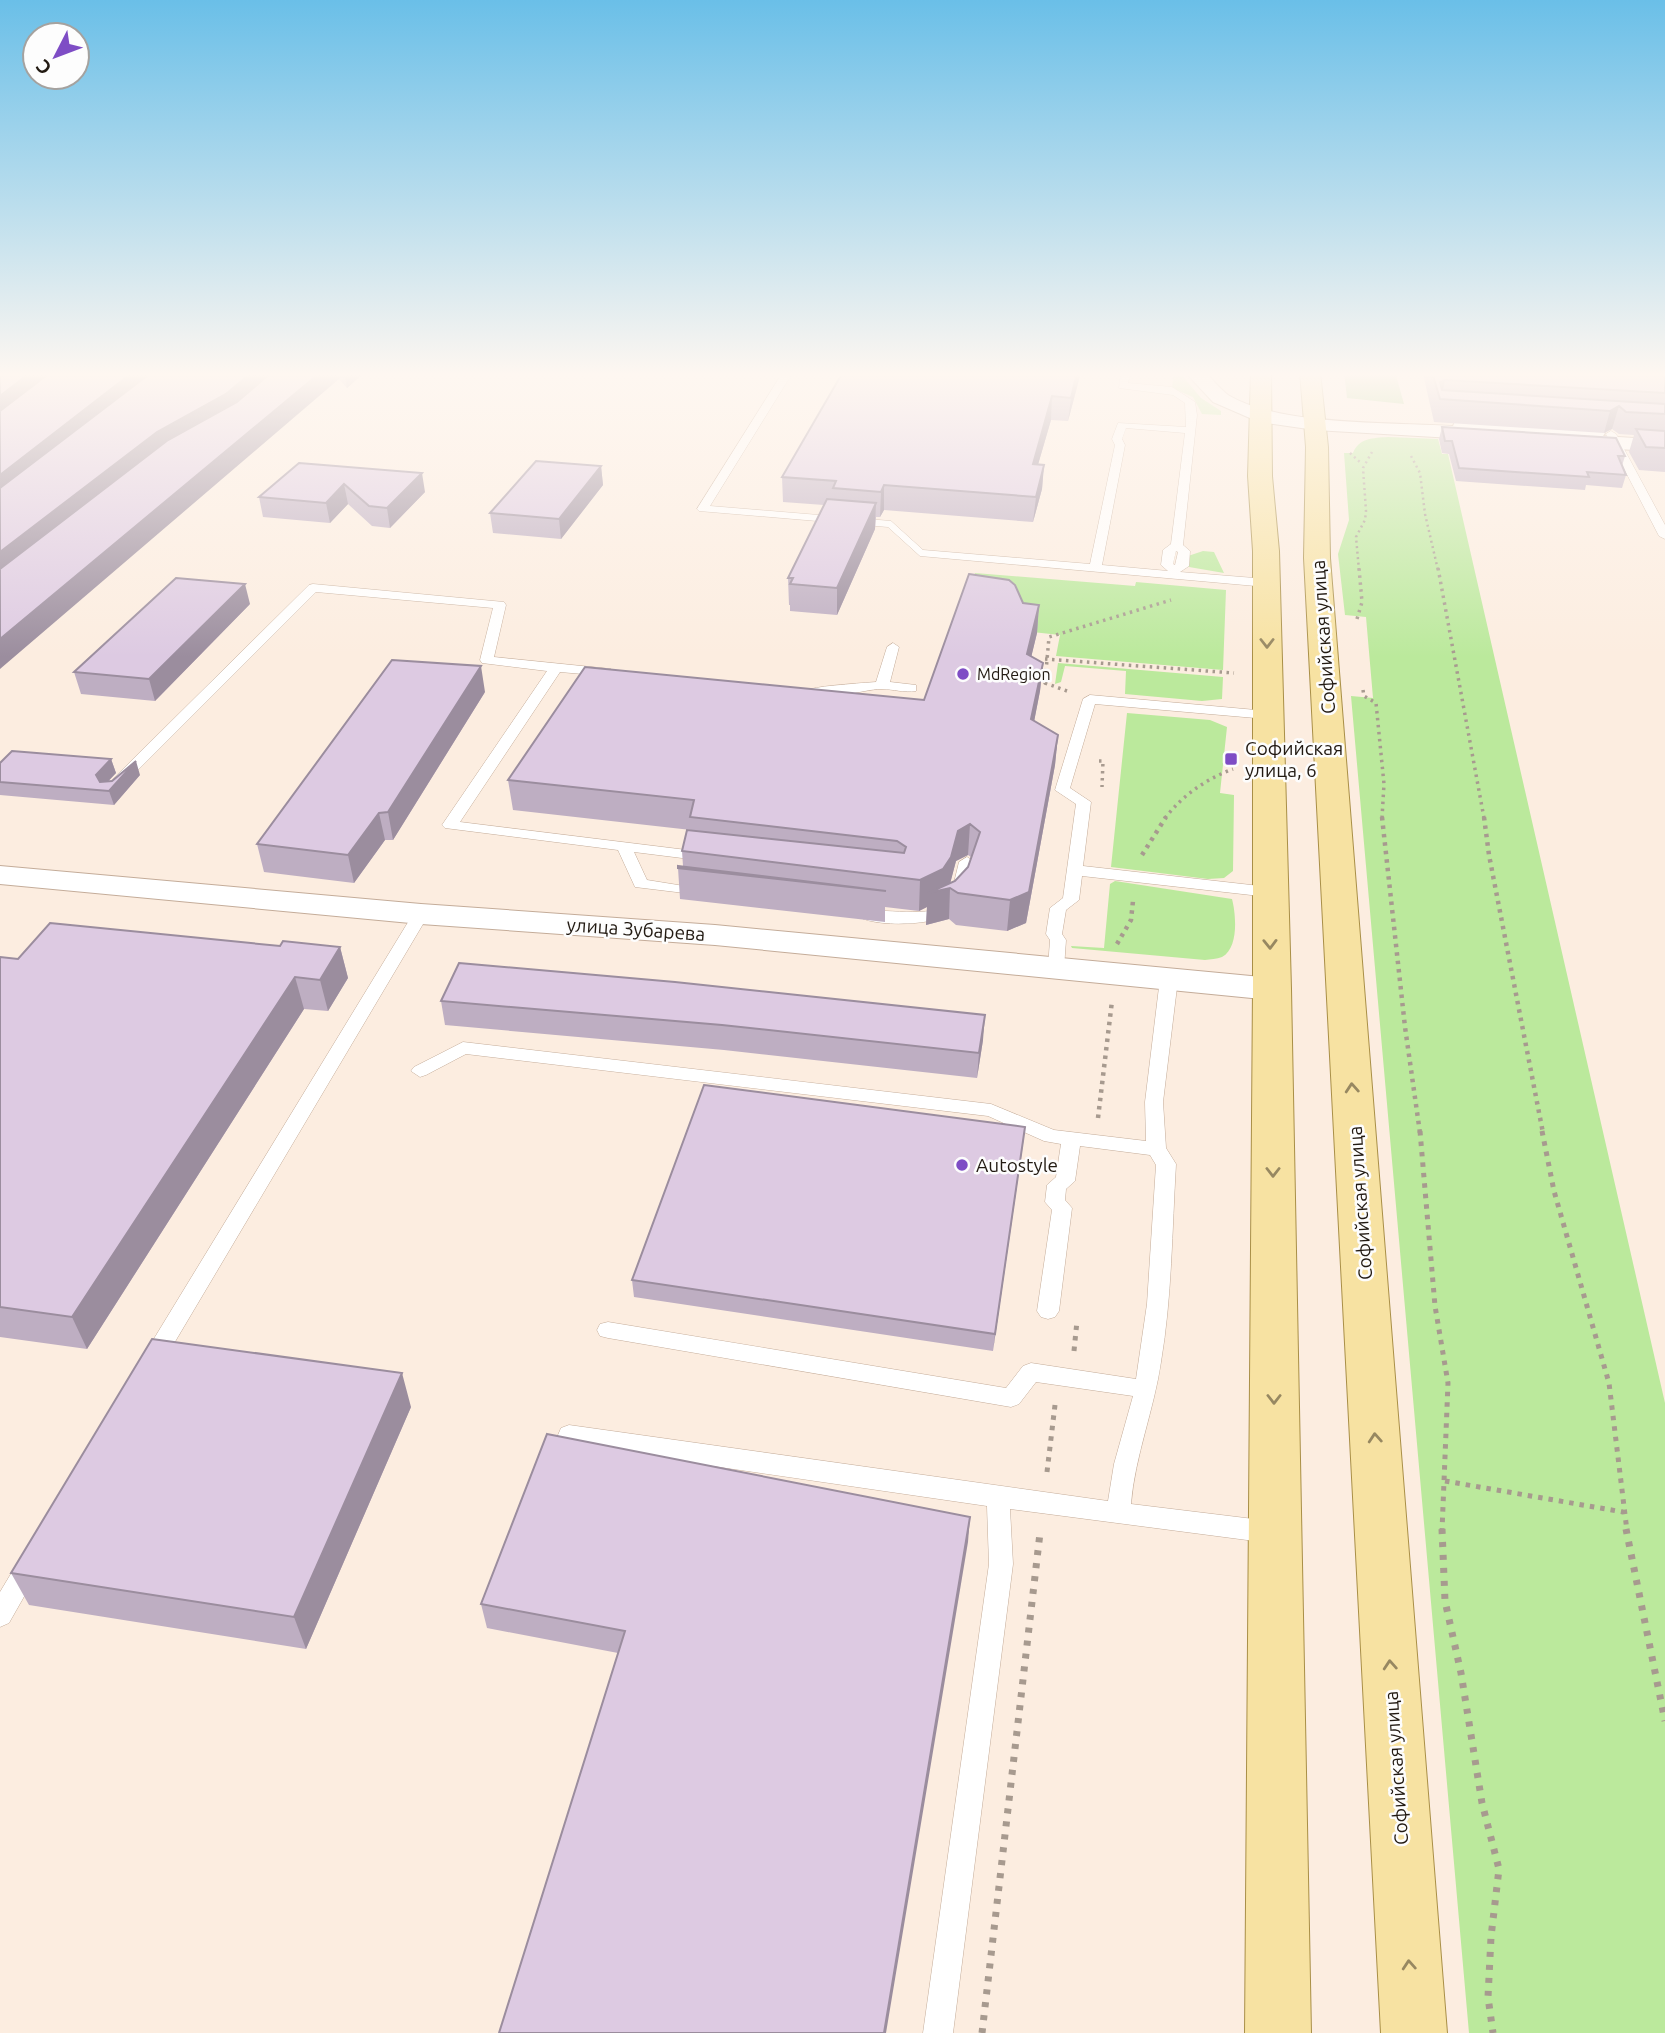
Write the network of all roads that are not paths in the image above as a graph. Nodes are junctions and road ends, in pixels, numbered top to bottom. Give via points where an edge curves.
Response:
1 (729, 467) edge
2 (1116, 467) edge
3 (1186, 467) edge
4 (1257, 467) edge
5 (1323, 467) edge
6 (1628, 467) edge
7 (1665, 536) edge
8 (1095, 569) junction
9 (1174, 572) junction
10 (1251, 582) junction
11 (893, 647) dead end
12 (556, 668) junction
13 (626, 674) edge
14 (882, 685) junction
15 (911, 688) dead end
16 (807, 689) edge
17 (1267, 715) junction
18 (110, 790) edge
19 (623, 845) junction
20 (718, 857) edge
21 (967, 862) edge
22 (1075, 870) junction
23 (0, 875) edge
24 (1269, 892) junction
25 (722, 895) dead end
26 (841, 911) dead end
27 (421, 914) junction
28 (1056, 968) junction
29 (1169, 979) junction
30 (1272, 989) junction
31 (420, 1071) dead end
32 (1072, 1138) junction
33 (1156, 1149) junction
34 (1048, 1311) dead end
35 (608, 1330) dead end
36 (143, 1376) edge
37 (1146, 1389) junction
38 (569, 1435) edge
39 (998, 1497) junction
40 (1119, 1512) junction
41 (1273, 1533) junction
42 (43, 1543) edge
43 (0, 1615) edge
44 (937, 2033) edge
45 (1278, 2033) edge
46 (1414, 2033) edge

1 - 8 lane via 703,509 891,524 920,553
2 - 8 lane
3 - 9 lane via 1177,545 1184,551 1183,566
4 - 10 main road
46 -> 5 main road, Софийская улица via 1317,558
6 - 7 lane
8 - 9 lane
9 - 10 lane
10 -> 17 main road
11 - 14 lane
12 - 13 lane
12 - 18 lane via 487,660 500,605 313,588
12 - 19 lane via 450,825
14 - 15 lane
14 - 16 lane
17 - 22 lane via 1090,699 1062,790 1084,802
17 - 24 main road
19 - 20 lane
19 - 25 lane via 641,884
21 - 26 lane via 954,905 943,914 919,919
22 - 24 lane
22 - 28 lane via 1071,901 1058,908
23 - 27 street, улица Зубарева
24 -> 30 main road
27 - 28 street, улица Зубарева via 715,935
27 - 36 lane
28 - 29 street, улица Зубарева
29 - 30 street, улица Зубарева
29 - 33 lane via 1154,1102
30 -> 41 main road
31 - 32 lane via 463,1048 991,1110 1051,1136
32 - 33 lane
32 - 34 lane via 1065,1181 1057,1185 1055,1202 1062,1209
33 - 37 lane via 1166,1164
35 - 37 lane via 1011,1398 1031,1372
37 - 40 lane via 1121,1480
38 - 39 lane
39 - 40 lane
39 - 44 lane via 1001,1564
40 - 41 lane
41 - 45 main road
42 - 43 lane

